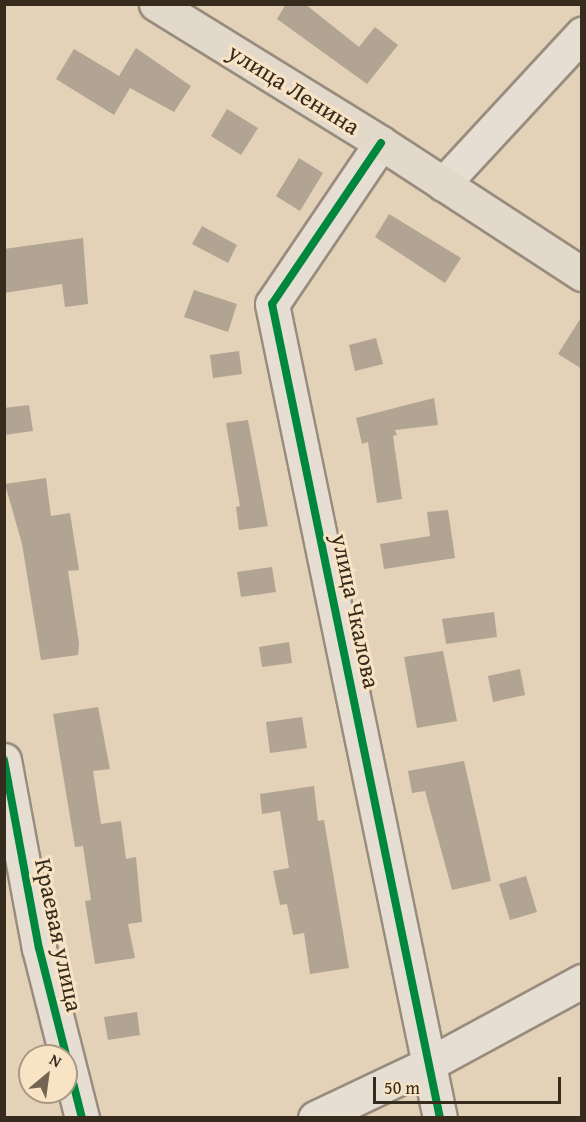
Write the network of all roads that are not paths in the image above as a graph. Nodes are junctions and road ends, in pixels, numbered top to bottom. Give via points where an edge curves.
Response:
1 (156, 4) edge
2 (582, 34) edge
3 (381, 143) junction
4 (443, 184) junction
5 (582, 274) edge
6 (4, 760) edge
7 (582, 981) edge
8 (431, 1063) junction
9 (82, 1118) edge
10 (315, 1118) edge
11 (440, 1118) edge

1 - 3 main road, улица Ленина
2 - 4 street
3 - 4 main road, улица Ленина
3 - 8 street, улица Чкалова via 272,304
4 - 5 main road, улица Ленина
6 - 9 street, Краевая улица via 39,948
7 - 8 street
8 - 10 street
8 - 11 street, улица Чкалова

